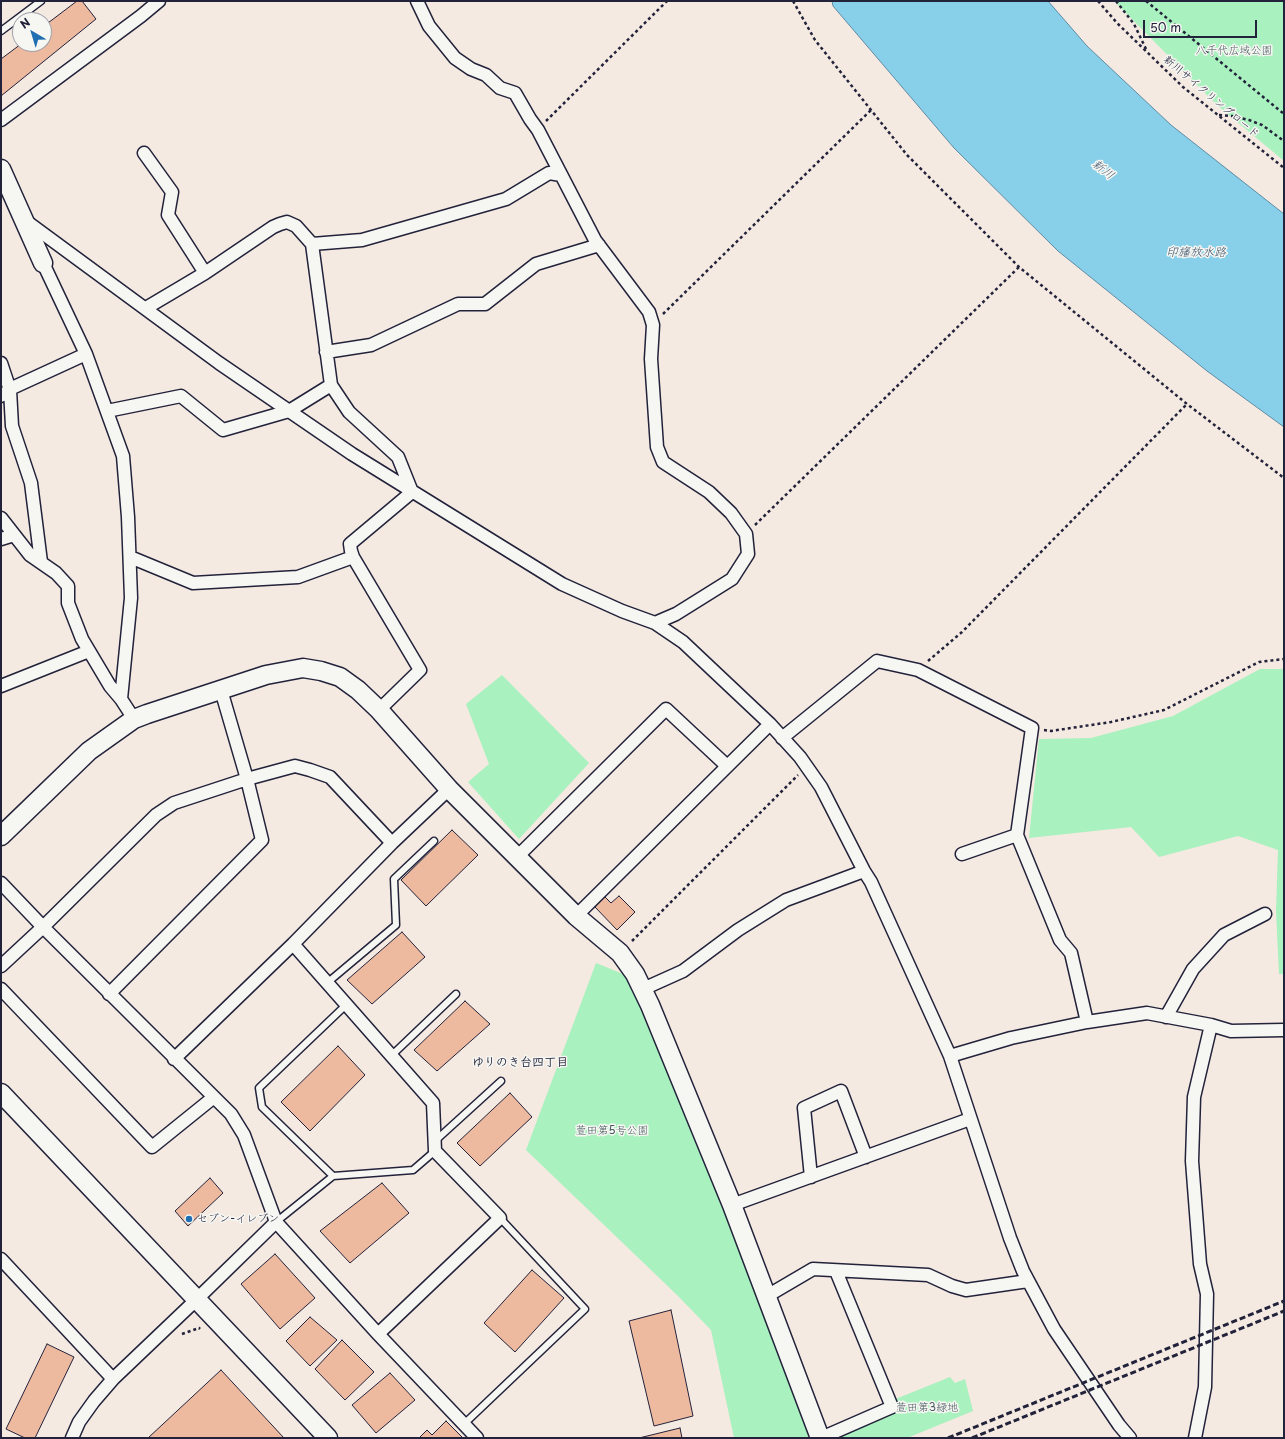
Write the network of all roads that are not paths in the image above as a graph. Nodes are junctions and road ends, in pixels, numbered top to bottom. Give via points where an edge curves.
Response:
1 (41, 1) edge
2 (159, 1) edge
3 (417, 1) edge
4 (1, 31) edge
5 (1, 120) edge
6 (144, 152) dead end
7 (1, 169) edge
8 (561, 175) junction
9 (25, 220) junction
10 (312, 244) junction
11 (599, 245) junction
12 (43, 263) joint
13 (205, 273) junction
14 (146, 308) junction
15 (326, 352) junction
16 (86, 354) junction
17 (1, 363) edge
18 (330, 385) junction
19 (6, 393) edge
20 (107, 411) junction
21 (289, 411) junction
22 (412, 492) junction
23 (1, 518) edge
24 (14, 535) junction
25 (1, 539) edge
26 (130, 557) junction
27 (353, 557) junction
28 (41, 562) junction
29 (655, 623) junction
30 (89, 650) junction
31 (1, 686) edge
32 (221, 690) junction
33 (122, 699) junction
34 (379, 710) junction
35 (134, 719) junction
36 (770, 724) junction
37 (782, 738) junction
38 (727, 766) junction
39 (247, 779) junction
40 (449, 789) junction
41 (1, 836) edge
42 (1017, 836) junction
43 (434, 841) dead end
44 (392, 843) junction
45 (962, 854) dead end
46 (518, 857) junction
47 (864, 871) junction
48 (1, 882) edge
49 (1265, 914) dead end
50 (576, 916) junction
51 (43, 927) junction
52 (293, 944) junction
53 (1, 966) edge
54 (327, 983) junction
55 (1, 989) edge
56 (643, 989) junction
57 (109, 994) junction
58 (456, 994) dead end
59 (346, 1005) junction
60 (1166, 1017) junction
61 (1087, 1022) junction
62 (1211, 1025) junction
63 (1284, 1030) edge
64 (391, 1056) junction
65 (950, 1056) junction
66 (174, 1059) junction
67 (501, 1081) dead end
68 (1, 1093) edge
69 (214, 1097) junction
70 (970, 1120) junction
71 (435, 1146) junction
72 (866, 1157) junction
73 (334, 1176) junction
74 (812, 1177) junction
75 (732, 1205) junction
76 (500, 1218) junction
77 (276, 1222) junction
78 (1, 1259) edge
79 (836, 1270) junction
80 (1028, 1281) junction
81 (766, 1296) junction
82 (196, 1300) junction
83 (378, 1334) junction
84 (113, 1378) junction
85 (464, 1424) junction
86 (72, 1438) edge
87 (328, 1438) edge
88 (477, 1438) edge
89 (820, 1438) edge
90 (1130, 1438) edge
91 (1195, 1438) edge

1 - 4 lane
2 - 5 street
3 - 8 street via 429,26 455,58 486,75 500,88 515,93
6 - 13 street via 172,192 168,216
7 - 9 street
8 - 10 street via 549,173 506,199 362,240
8 - 11 street
9 - 12 street
9 - 14 street
10 - 13 street via 296,226 287,222 273,227
10 - 15 street
11 - 15 street via 536,264 485,304 458,304 371,345
11 - 29 street via 649,312 653,324 652,359 657,447 663,462 709,492 731,513 746,534 748,554 732,579 676,614
12 - 16 street
13 - 14 street
14 - 21 street
15 - 18 street
16 - 19 street
16 - 20 street
17 - 19 street
18 - 21 street
18 - 22 street via 349,412 398,457
19 - 28 street via 12,426 31,483
20 - 21 street via 181,396 223,430
20 - 26 street via 123,456
21 - 22 street
22 - 27 street via 350,544
22 - 29 street via 562,584
23 - 24 street
24 - 25 street
24 - 28 street via 30,555
26 - 27 street via 193,583 298,577
26 - 33 street via 131,598
27 - 34 street via 420,670
28 - 30 street via 68,586 68,603
29 - 36 street via 683,642
30 - 31 street
30 - 33 street via 110,686
32 - 34 street via 266,675 303,668 340,677
32 - 35 street
32 - 39 street
33 - 35 street
34 - 40 street
35 - 41 street via 89,752
36 - 37 street
36 - 38 street
37 - 42 street via 877,661 918,670 1032,728
37 - 47 street via 800,757 821,787
38 - 46 street via 666,709
38 - 50 street
39 - 44 street via 295,766 330,777
39 - 51 street via 174,804 156,815
39 - 57 street via 262,840
40 - 44 street
40 - 46 street
42 - 45 street
42 - 61 street via 1060,940 1071,952
43 - 54 lane via 394,879 396,925
44 - 52 street
46 - 50 street
47 - 56 street via 786,900 738,930 683,971
47 - 65 street
48 - 51 street
49 - 60 street via 1224,936 1193,969
50 - 56 street via 620,953
51 - 53 street
51 - 57 street
52 - 54 street
52 - 66 street
54 - 59 street
55 - 69 street via 152,1147
56 - 75 street
57 - 66 street
58 - 64 lane
59 - 64 street
59 - 73 lane via 259,1088 262,1107
60 - 61 street via 1147,1014
60 - 62 street
61 - 65 street via 1011,1038
62 - 63 street via 1232,1031
62 - 91 street via 1194,1097 1193,1169 1200,1264 1207,1294 1205,1387
64 - 71 street via 433,1103
65 - 70 street
66 - 69 street
67 - 71 lane
68 - 82 street
69 - 77 street via 231,1114 244,1135
70 - 72 street
70 - 80 street via 1010,1238
71 - 73 lane via 413,1170
71 - 76 street
72 - 74 street
72 - 74 street via 841,1092 804,1108
73 - 77 lane
74 - 75 street
75 - 81 street
76 - 83 street
76 - 85 lane via 585,1309
77 - 82 street
77 - 83 street
78 - 84 street
79 - 80 street via 928,1275 966,1290
79 - 81 street via 813,1269
79 - 89 street via 892,1407
80 - 90 street via 1054,1329
81 - 89 street
82 - 84 street
82 - 87 street
83 - 85 street
84 - 86 street via 94,1401
85 - 88 street

